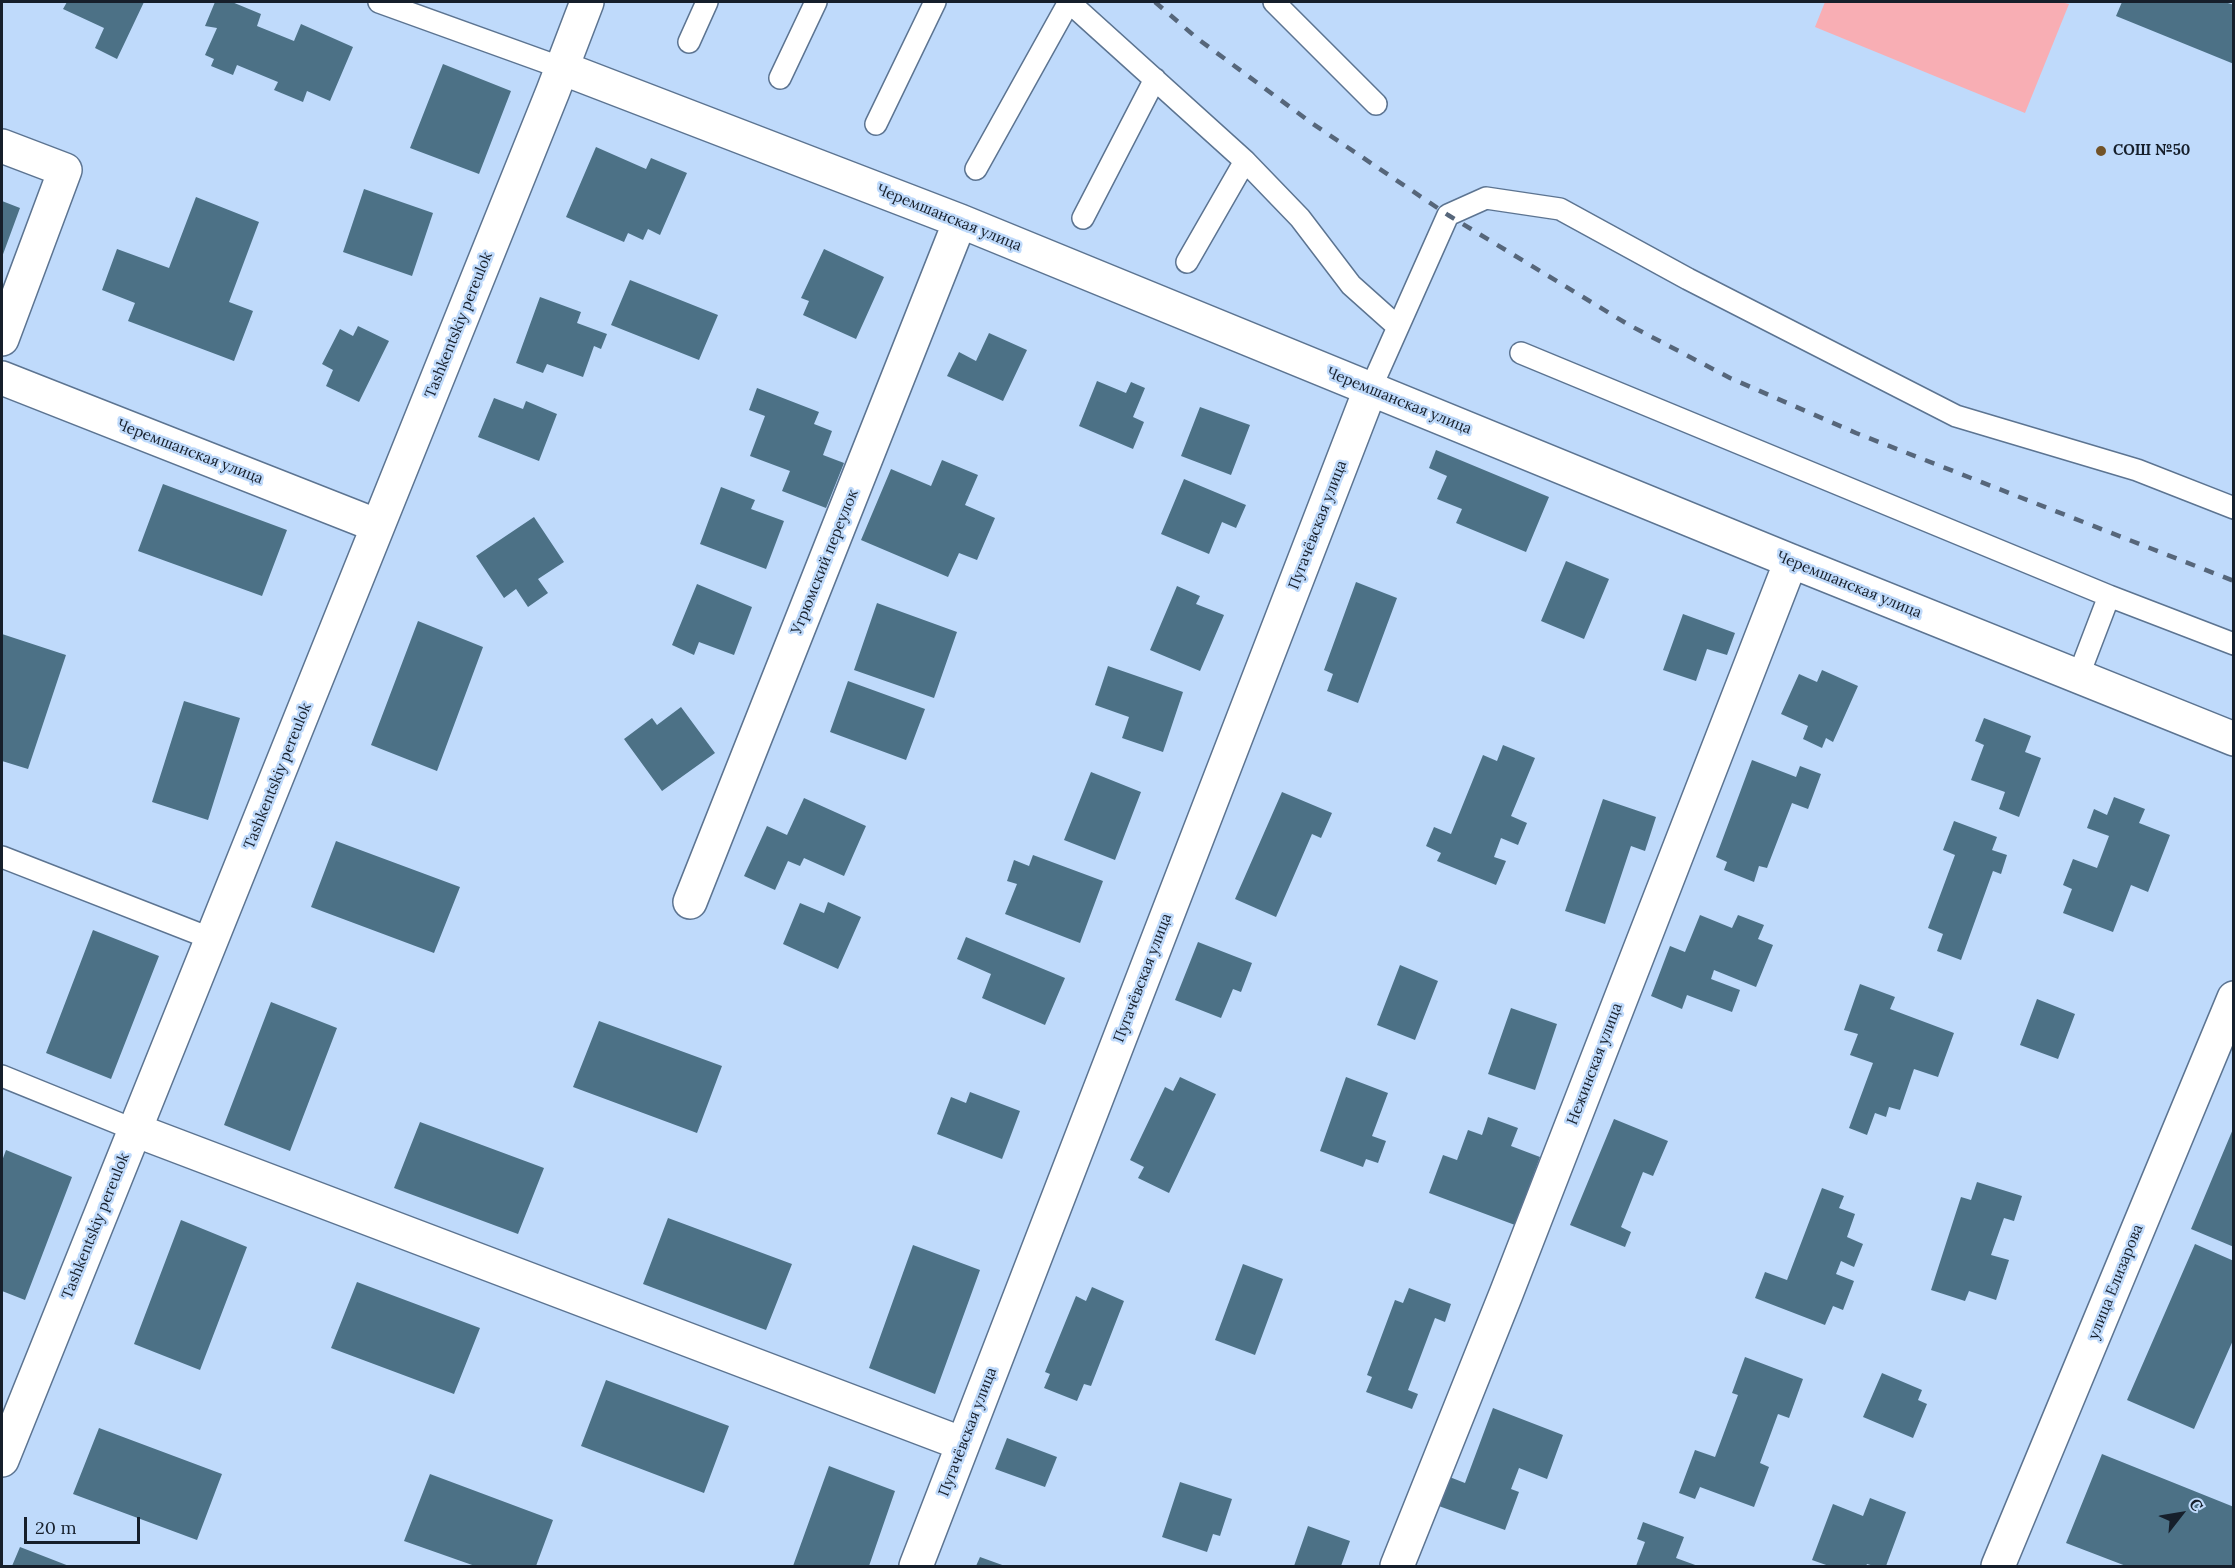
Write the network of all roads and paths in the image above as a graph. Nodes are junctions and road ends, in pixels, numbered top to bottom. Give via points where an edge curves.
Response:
1 (379, 2) edge
2 (587, 2) edge
3 (707, 2) edge
4 (816, 2) edge
5 (935, 2) edge
6 (1069, 2) edge
7 (1274, 2) edge
8 (689, 42) dead end
9 (780, 78) dead end
10 (1155, 79) junction
11 (558, 80) junction
12 (1376, 104) dead end
13 (876, 124) dead end
14 (2, 146) edge
15 (1245, 161) junction
16 (976, 169) dead end
17 (1083, 218) dead end
18 (960, 221) junction
19 (1187, 262) dead end
20 (1398, 327) junction
21 (2, 339) edge
22 (1521, 353) dead end
23 (2, 378) edge
24 (1370, 390) junction
25 (2234, 508) edge
26 (378, 526) junction
27 (1791, 561) junction
28 (2109, 596) junction
29 (2234, 644) edge
30 (2078, 677) junction
31 (2234, 739) edge
32 (2, 857) edge
33 (690, 902) dead end
34 (212, 939) junction
35 (2234, 998) edge
36 (2, 1076) edge
37 (135, 1130) junction
38 (963, 1444) junction
39 (2, 1460) edge
40 (916, 1566) edge
41 (1397, 1566) edge
42 (1998, 1566) edge

1 - 11 lane
2 - 11 street, Tashkentskiy pereulok
3 - 8 lane
4 - 9 lane
5 - 13 lane
6 - 10 lane
6 - 16 lane
7 - 12 lane
10 - 15 lane
10 - 17 lane
11 - 18 street, Черемшанская улица
11 - 26 street, Tashkentskiy pereulok
14 - 21 street via 65,170
15 - 19 lane
15 - 20 lane via 1300,218 1350,285
18 - 24 street, Черемшанская улица
18 - 33 street, Угрюмский переулок
20 - 24 lane
20 - 25 lane via 1448,215 1486,198 1560,209 1956,416 2138,470
22 - 28 lane
23 - 26 street, Черемшанская улица
24 - 27 street, Черемшанская улица
24 - 38 street, Пугачёвская улица
26 - 34 street, Tashkentskiy pereulok
27 - 30 street, Черемшанская улица
27 - 41 street, Нежинская улица
28 - 29 lane
28 - 30 lane
30 - 31 street, Черемшанская улица
32 - 34 lane
34 - 37 street, Tashkentskiy pereulok
35 - 42 street, улица Елизарова
36 - 37 lane
37 - 38 street
37 - 39 street, Tashkentskiy pereulok
38 - 40 street, Пугачёвская улица

